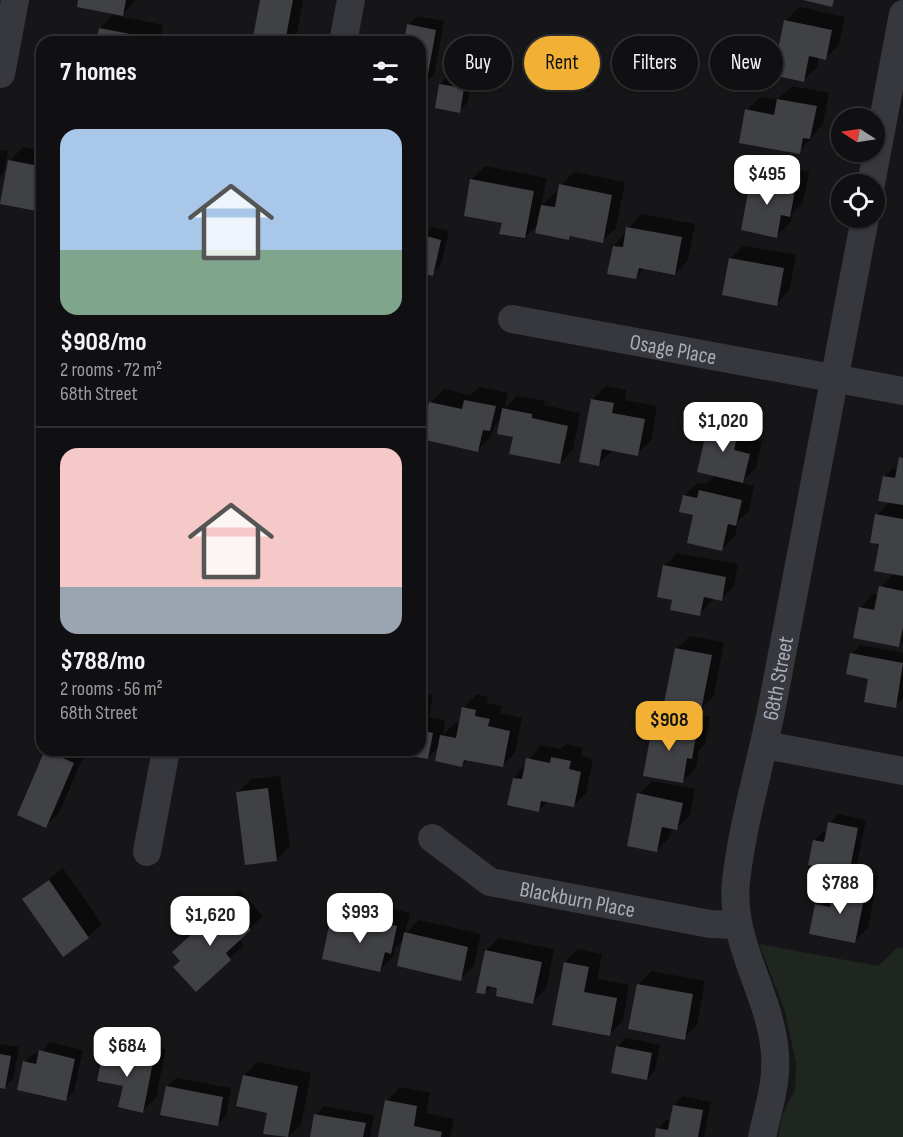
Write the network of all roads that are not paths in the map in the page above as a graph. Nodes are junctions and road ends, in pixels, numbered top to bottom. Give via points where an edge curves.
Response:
1 (15, 0) edge
2 (351, 0) edge
3 (901, 31) edge
4 (344, 36) edge
5 (1, 74) edge
6 (873, 174) edge
7 (863, 228) edge
8 (512, 320) dead end
9 (834, 378) junction
10 (903, 392) edge
11 (765, 745) junction
12 (165, 756) edge
13 (903, 771) edge
14 (432, 838) dead end
15 (147, 852) dead end
16 (737, 925) junction
17 (762, 1137) edge

1 - 5 street
2 - 4 street
3 - 6 street
7 - 9 street, 68th Street
8 - 9 street, Osage Place
9 - 10 street, Osage Place
9 - 11 street, 68th Street
11 - 13 street
11 - 16 street, 68th Street via 736,880
12 - 15 street
14 - 16 street, Blackburn Place via 490,882 710,924
16 - 17 street, 68th Street via 769,1018 774,1045 774,1096

